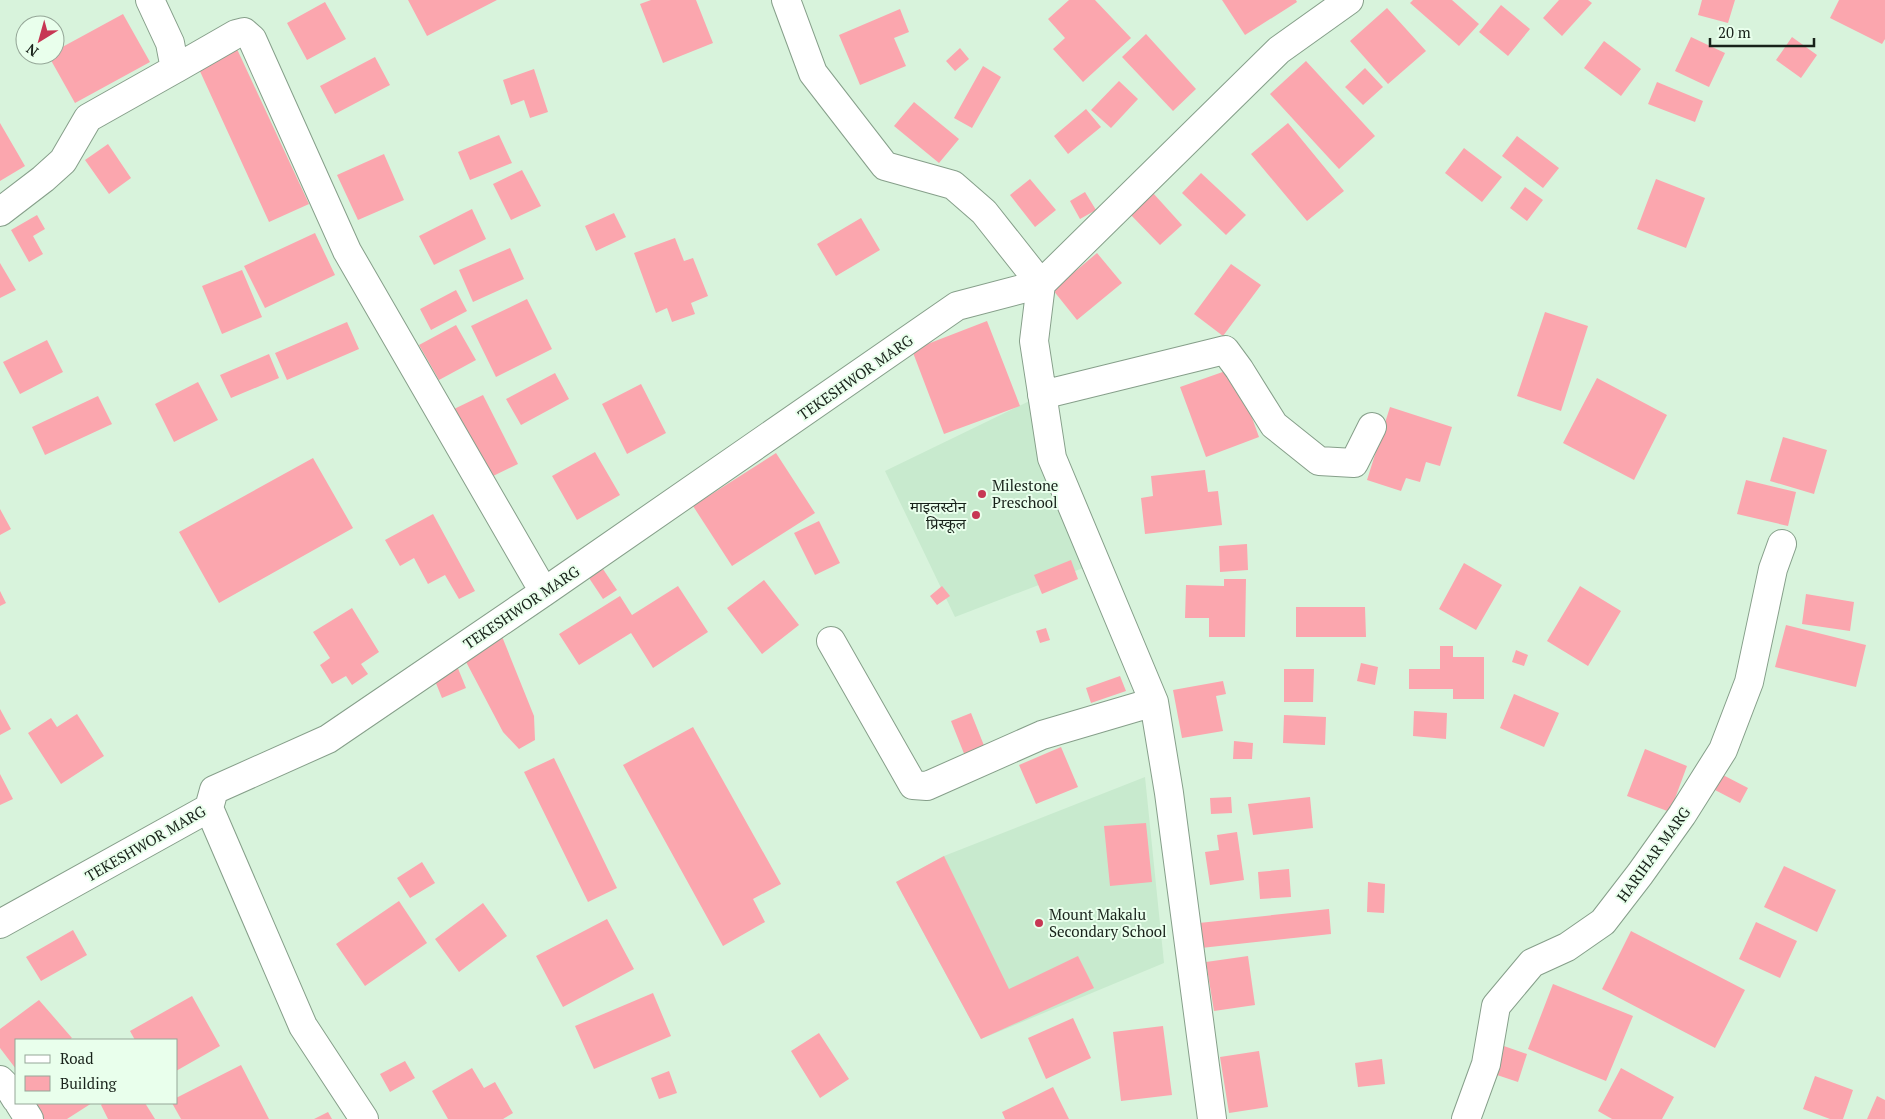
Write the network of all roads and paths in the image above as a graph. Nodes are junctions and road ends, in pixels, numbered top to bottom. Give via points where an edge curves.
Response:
1 (150, 0) edge
2 (786, 0) edge
3 (1349, 0) edge
4 (175, 69) junction
5 (0, 212) edge
6 (1041, 284) junction
7 (1042, 395) junction
8 (1372, 427) dead end
9 (1782, 544) dead end
10 (544, 592) junction
11 (831, 641) dead end
12 (1154, 702) junction
13 (209, 808) junction
14 (0, 924) edge
15 (0, 1080) edge
16 (15, 1098) edge
17 (19, 1104) edge
18 (29, 1119) edge
19 (364, 1119) edge
20 (1212, 1119) edge
21 (1466, 1119) edge

1 - 4 street via 170,42
2 - 6 street via 813,73 885,166 953,185 984,212
3 - 6 street via 1279,50
4 - 5 street via 88,118 63,161
4 - 10 street via 236,34 244,32 252,39 347,251
6 - 7 street via 1034,341
6 - 10 street, TEKESHWOR MARG via 957,306
7 - 8 street via 1225,350 1274,425 1319,460 1354,463
7 - 12 street via 1052,458
9 - 21 street, HARIHAR MARG via 1773,569 1749,682 1723,750 1682,815 1603,922 1567,947 1532,963 1496,1006 1486,1064
10 - 13 street, TEKESHWOR MARG via 328,739 214,790
11 - 12 street via 914,785 927,786 1042,735
12 - 20 street
13 - 14 street, TEKESHWOR MARG
13 - 19 street via 303,1026
15 - 16 street
17 - 18 street

